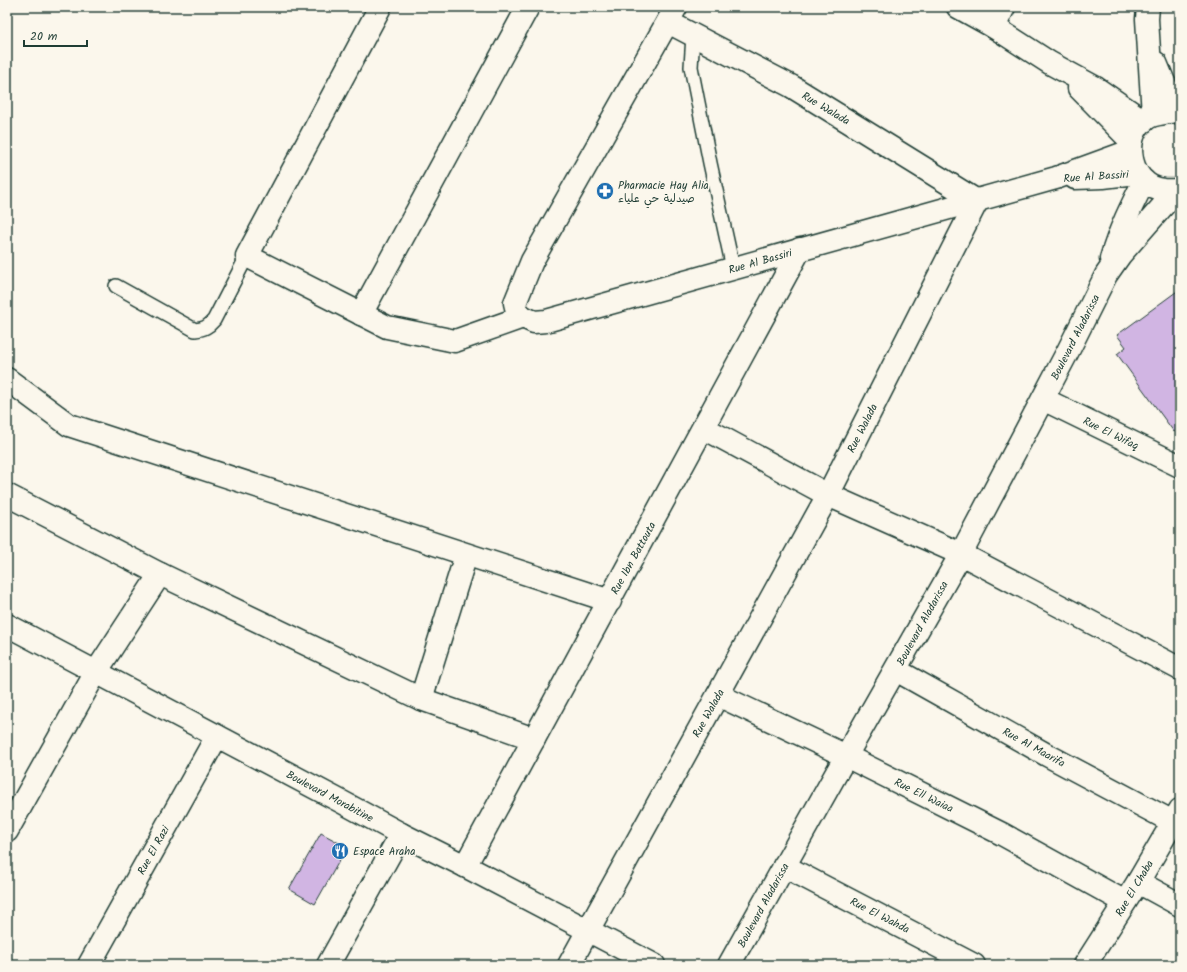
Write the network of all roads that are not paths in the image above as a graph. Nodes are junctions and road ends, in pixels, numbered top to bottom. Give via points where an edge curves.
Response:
1 (380, 7) edge
2 (528, 7) edge
3 (958, 7) edge
4 (1004, 7) edge
5 (1148, 7) edge
6 (672, 15) edge
7 (994, 27) junction
8 (693, 35) junction
9 (1149, 41) junction
10 (1060, 68) junction
11 (1178, 112) edge
12 (1148, 118) junction
13 (1131, 146) junction
14 (1140, 177) junction
15 (1056, 178) junction
16 (1178, 190) edge
17 (977, 201) junction
18 (800, 249) junction
19 (247, 256) junction
20 (733, 268) junction
21 (1106, 275) junction
22 (116, 286) dead end
23 (361, 314) junction
24 (523, 317) junction
25 (7, 379) edge
26 (1043, 399) junction
27 (704, 428) junction
28 (1180, 466) edge
29 (7, 495) edge
30 (828, 495) junction
31 (961, 554) junction
32 (466, 555) junction
33 (160, 574) junction
34 (610, 601) junction
35 (7, 625) edge
36 (1180, 669) edge
37 (896, 670) junction
38 (96, 672) junction
39 (718, 695) junction
40 (421, 699) junction
41 (217, 736) junction
42 (534, 739) junction
43 (846, 756) junction
44 (1176, 816) edge
45 (7, 831) edge
46 (401, 834) junction
47 (465, 866) junction
48 (784, 866) junction
49 (1138, 882) junction
50 (1125, 902) junction
51 (1180, 905) edge
52 (587, 930) junction
53 (89, 965) edge
54 (328, 965) edge
55 (569, 965) edge
56 (654, 965) edge
57 (729, 965) edge
58 (974, 965) edge
59 (1085, 965) edge

1 - 19 street
2 - 23 street
3 - 7 street
4 - 7 street
5 - 9 street
6 - 8 street, Rue Walada
6 - 24 street via 532,261 515,303 517,311
7 - 10 street
8 - 17 street, Rue Walada via 791,86
8 - 20 lane via 692,67
9 - 11 street via 1157,67
9 - 12 street
10 - 12 street
10 - 13 street
11 - 12 street
12 - 13 street via 1136,130
13 - 14 street
13 - 15 street, Rue Al Bassiri
14 - 15 street, Rue Al Bassiri
14 - 16 street via 1159,190
14 - 21 street, Boulevard Aladarissa via 1116,240
15 - 17 street, Rue Al Bassiri
16 - 21 street, Boulevard Aladarissa via 1120,255
17 - 18 street, Rue Al Bassiri
17 - 30 street, Rue Walada
18 - 20 street, Rue Al Bassiri
18 - 27 street, Rue Ibn Battouta
19 - 22 lane via 214,320 201,329 195,330
19 - 23 street
20 - 24 street, Rue Al Bassiri via 546,321 534,322
21 - 26 street, Boulevard Aladarissa
23 - 24 street via 386,327 455,341
25 - 32 street via 69,426
26 - 28 street, Rue El Wifaq
26 - 31 street, Boulevard Aladarissa
27 - 30 street
27 - 34 street, Rue Ibn Battouta
29 - 33 street
30 - 31 street
30 - 39 street, Rue Walada
31 - 36 street
31 - 37 street, Boulevard Aladarissa
32 - 34 street
32 - 40 street
33 - 38 street
33 - 40 street
34 - 42 street, Rue Ibn Battouta
35 - 38 street, Boulevard Morabitine
37 - 43 street, Boulevard Aladarissa
37 - 44 street, Rue Al Maarifa via 1047,755
38 - 41 street, Boulevard Morabitine
38 - 45 street
39 - 43 street, Rue Ell Waiaa
39 - 52 street, Rue Walada
40 - 42 street
41 - 46 street, Boulevard Morabitine
41 - 53 street, Rue El Razi
42 - 47 street, Rue Ibn Battouta
43 - 48 street, Boulevard Aladarissa
43 - 50 street, Rue Ell Waiaa via 1002,834
44 - 49 street, Rue El Chaba
46 - 47 street, Boulevard Morabitine
46 - 54 street
47 - 52 street, Boulevard Morabitine
48 - 57 street, Boulevard Aladarissa
48 - 58 street, Rue El Wahda
49 - 50 street, Rue El Chaba
49 - 51 street
50 - 59 street, Rue El Chaba
52 - 55 street, Rue Walada
52 - 56 street, Boulevard Morabitine

